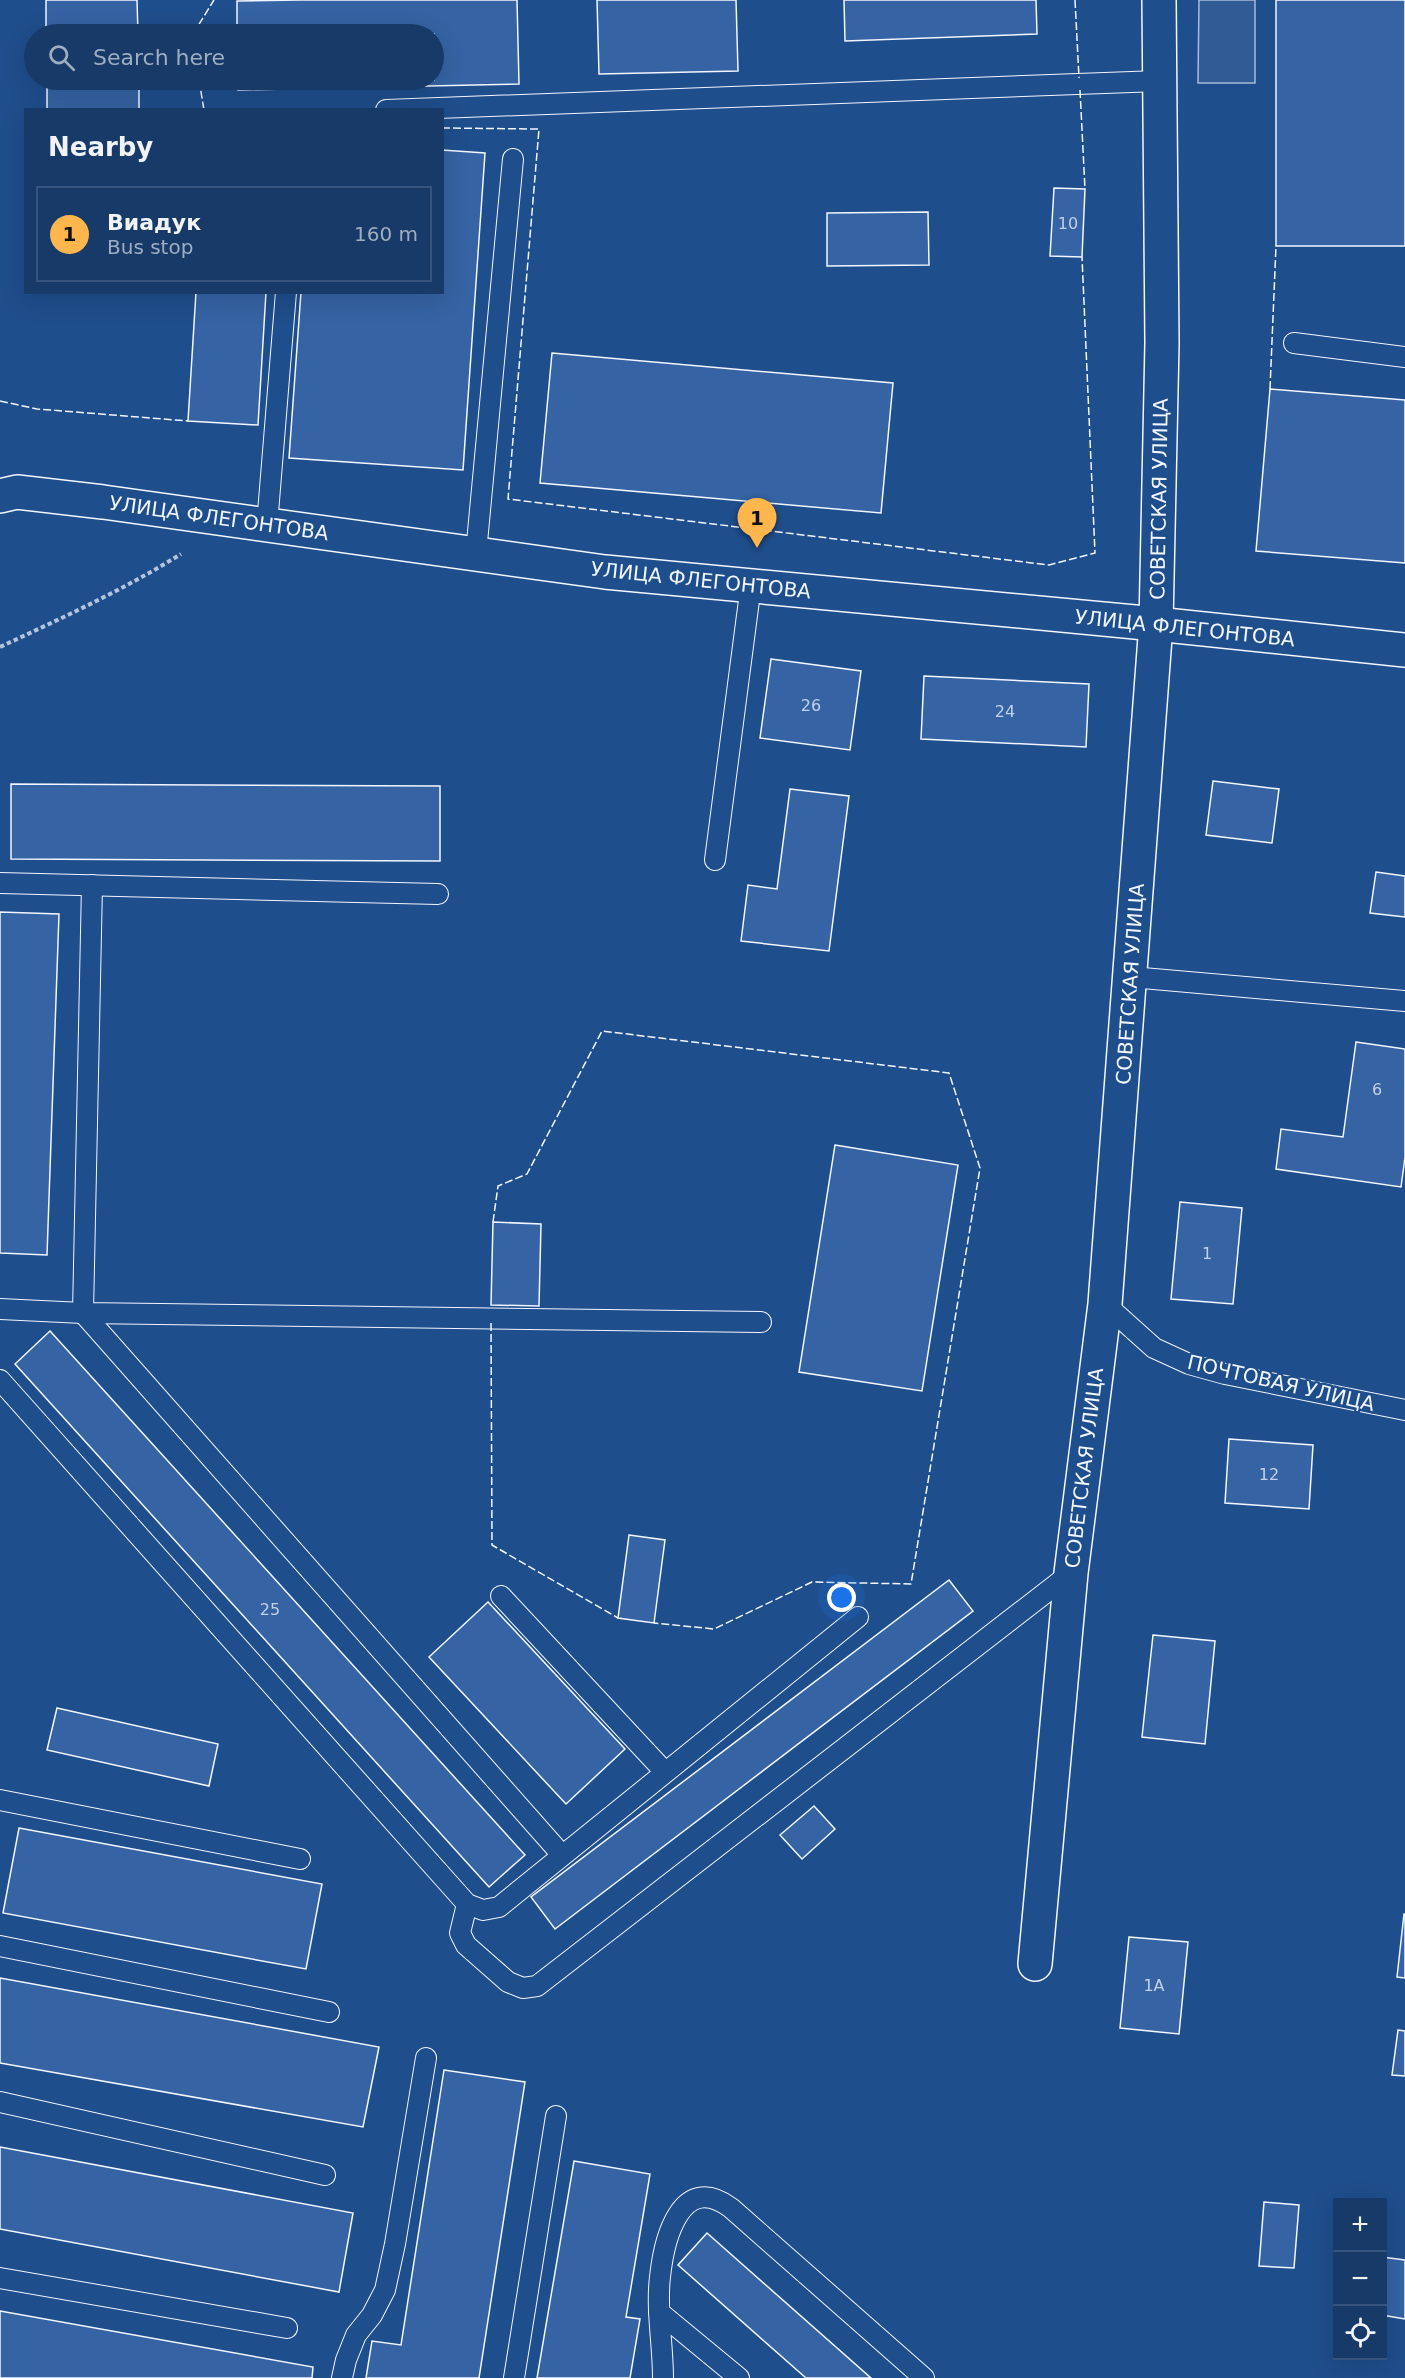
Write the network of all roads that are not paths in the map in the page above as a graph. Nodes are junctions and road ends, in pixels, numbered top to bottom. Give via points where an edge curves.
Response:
1 (1159, 0) edge
2 (1159, 81) junction
3 (439, 108) edge
4 (513, 159) dead end
5 (286, 294) edge
6 (1294, 343) dead end
7 (1405, 357) edge
8 (6, 493) edge
9 (267, 525) junction
10 (476, 553) junction
11 (751, 585) junction
12 (1156, 624) junction
13 (1405, 650) edge
14 (715, 861) dead end
15 (0, 883) edge
16 (92, 885) junction
17 (438, 894) dead end
18 (1131, 977) junction
19 (1405, 1001) edge
20 (1105, 1304) junction
21 (0, 1309) edge
22 (83, 1312) junction
23 (761, 1322) dead end
24 (0, 1380) edge
25 (1405, 1410) edge
26 (1071, 1573) junction
27 (501, 1596) dead end
28 (858, 1617) dead end
29 (666, 1772) junction
30 (0, 1800) edge
31 (562, 1856) junction
32 (300, 1859) dead end
33 (467, 1904) junction
34 (0, 1946) edge
35 (1035, 1964) dead end
36 (329, 2012) dead end
37 (426, 2058) dead end
38 (0, 2102) edge
39 (556, 2116) dead end
40 (325, 2175) dead end
41 (0, 2278) edge
42 (659, 2312) junction
43 (286, 2328) dead end
44 (342, 2378) edge
45 (514, 2378) edge
46 (663, 2378) edge
47 (739, 2378) edge
48 (924, 2378) edge

1 - 2 main road, СОВЕТСКАЯ УЛИЦА
2 - 3 lane
2 - 12 main road, СОВЕТСКАЯ УЛИЦА via 1162,343
4 - 10 lane
5 - 9 lane
6 - 7 lane
8 - 9 main road, УЛИЦА ФЛЕГОНТОВА
9 - 10 main road, УЛИЦА ФЛЕГОНТОВА
10 - 11 main road, УЛИЦА ФЛЕГОНТОВА via 605,572
11 - 12 main road, УЛИЦА ФЛЕГОНТОВА
11 - 14 lane
12 - 13 main road, УЛИЦА ФЛЕГОНТОВА
12 - 18 main road, СОВЕТСКАЯ УЛИЦА
15 - 16 lane
16 - 17 lane
16 - 22 lane
18 - 19 lane
18 - 20 main road, СОВЕТСКАЯ УЛИЦА
20 - 25 lane, ПОЧТОВАЯ УЛИЦА via 1154,1348 1189,1364
20 - 26 main road, СОВЕТСКАЯ УЛИЦА
21 - 22 lane
22 - 23 lane
22 - 31 lane
24 - 33 lane
26 - 33 lane via 537,1986 523,1988 508,1982 466,1945 460,1933
26 - 35 main road, СОВЕТСКАЯ УЛИЦА
27 - 29 lane
28 - 29 lane
29 - 31 lane
30 - 32 lane
31 - 33 lane via 499,1907 483,1910
34 - 36 lane
37 - 44 lane via 385,2290 356,2335
38 - 40 lane
39 - 45 lane
41 - 43 lane
42 - 46 lane
42 - 47 lane
42 - 48 lane via 666,2242 679,2212 689,2200 706,2196 731,2208

